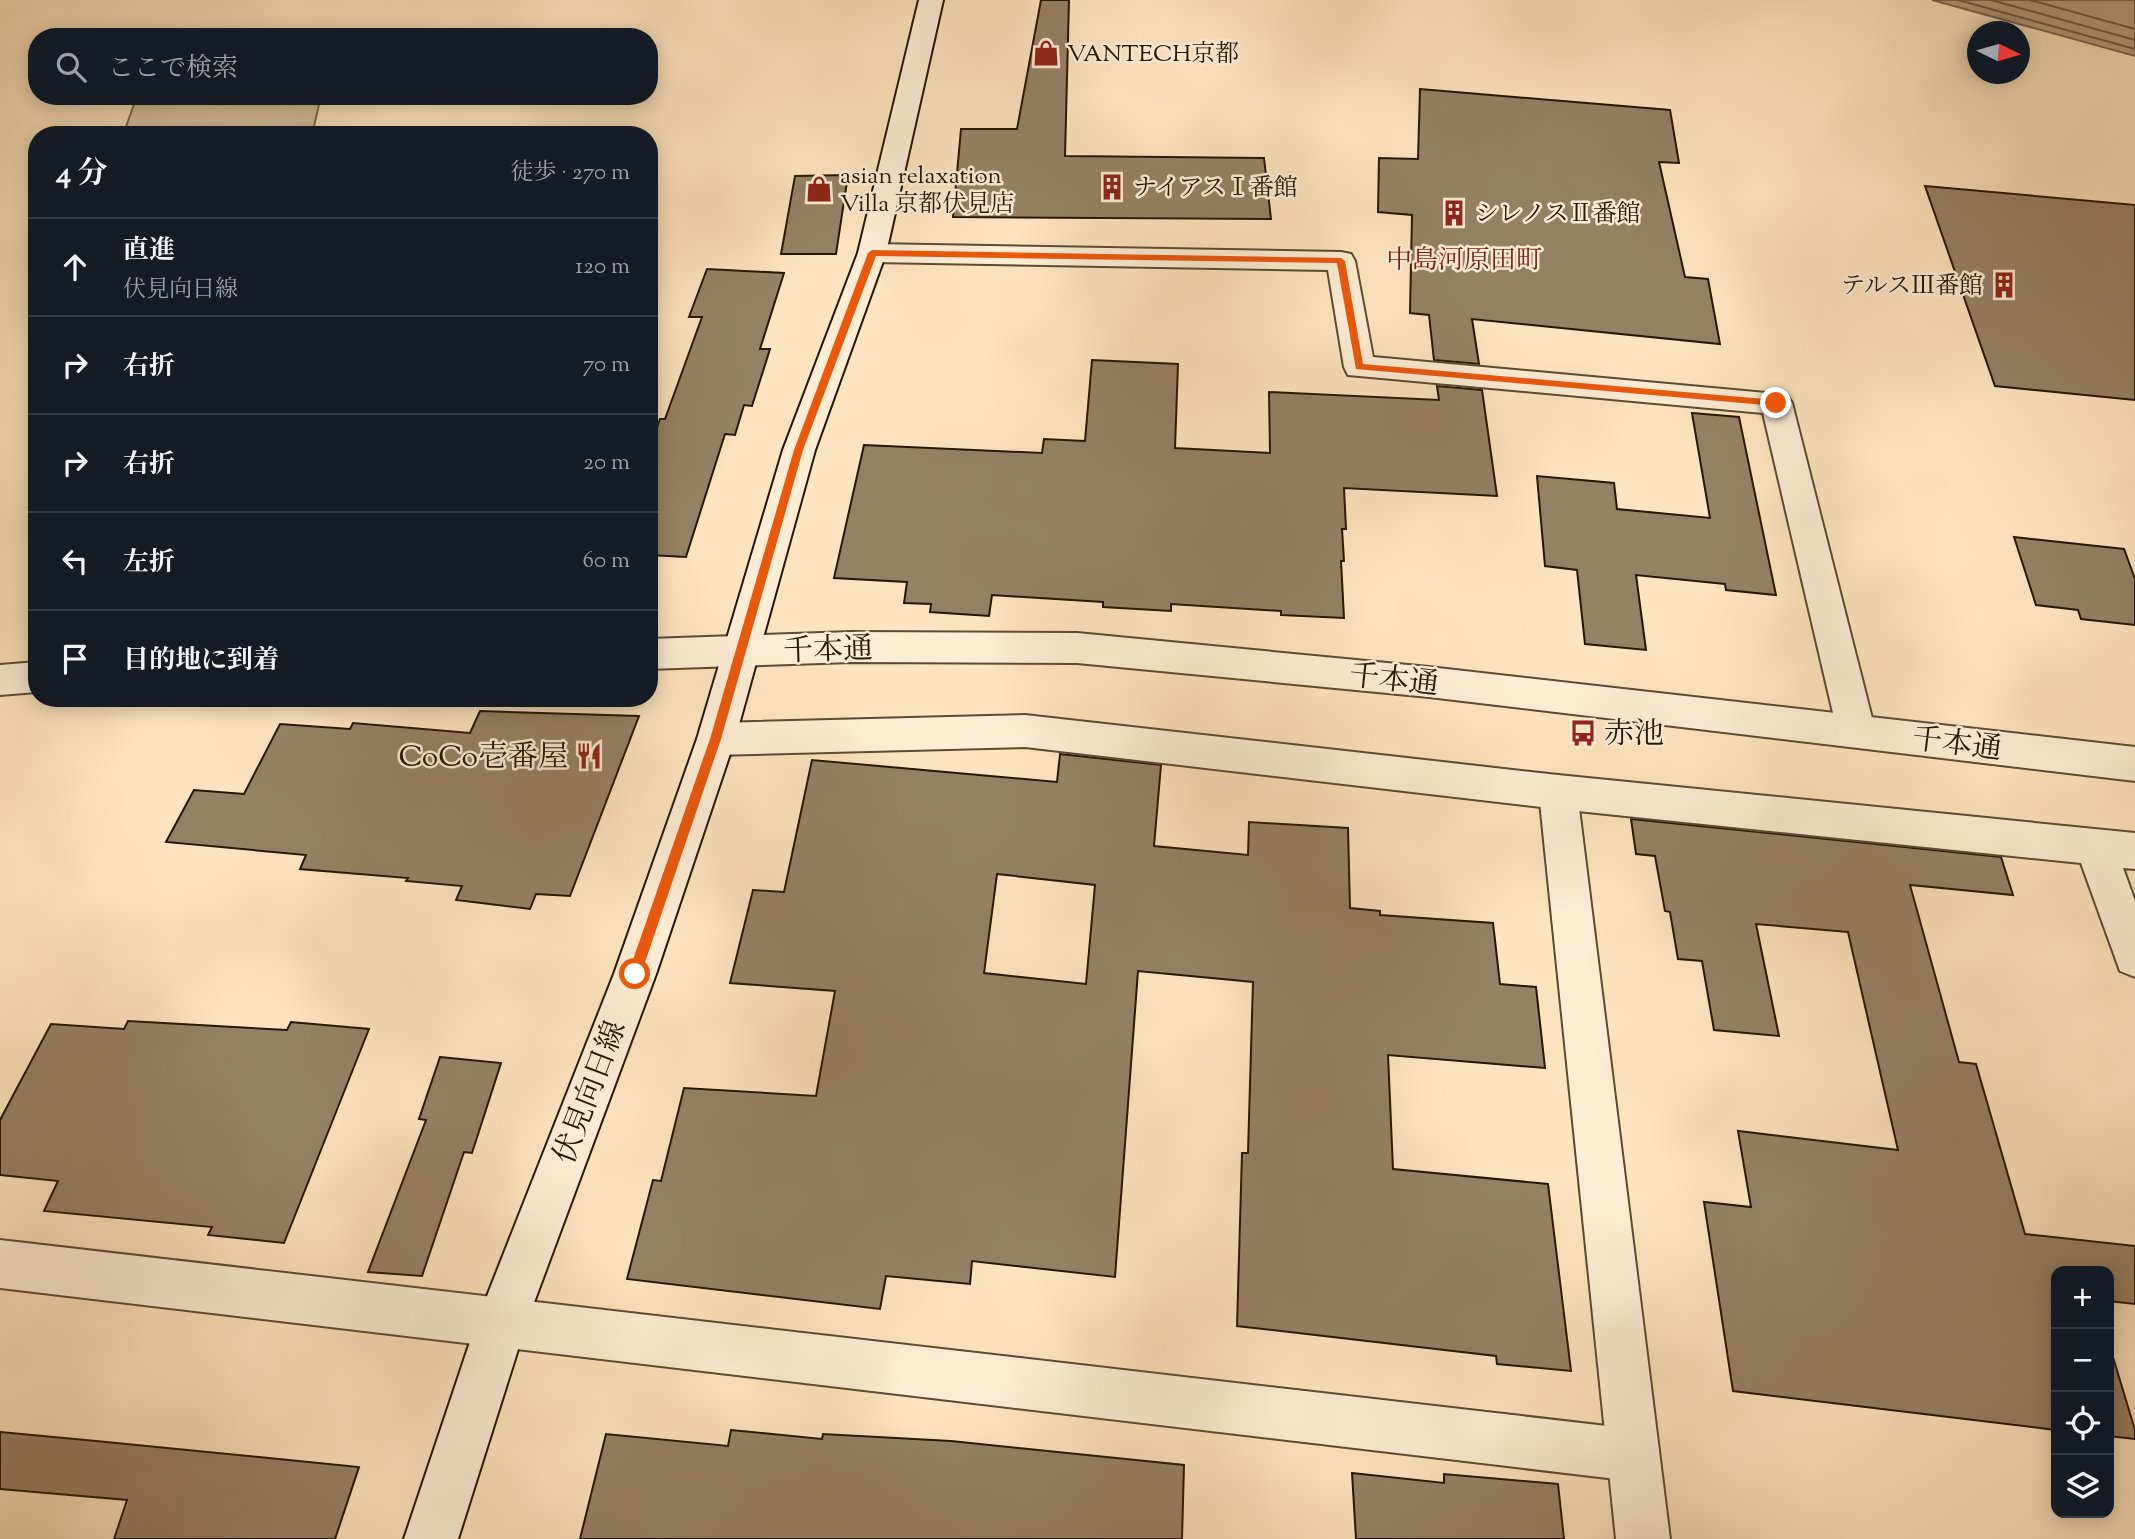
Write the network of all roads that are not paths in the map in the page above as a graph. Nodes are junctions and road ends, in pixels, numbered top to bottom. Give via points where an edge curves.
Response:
1 (930, 0) edge
2 (872, 253) junction
3 (739, 653) junction
4 (658, 654) edge
5 (1856, 730) junction
6 (716, 739) junction
7 (2135, 764) edge
8 (1559, 792) junction
9 (2095, 847) junction
10 (2135, 851) edge
11 (2135, 957) edge
12 (0, 1264) edge
13 (501, 1325) junction
14 (1633, 1455) junction
15 (431, 1539) edge
16 (1643, 1539) edge

1 - 2 street, 伏見向日線
2 - 3 street, 伏見向日線 via 799,450
2 - 5 street via 1341,261 1359,367 1776,403
3 - 4 street, 千本通
3 - 5 street, 千本通 via 1077,648
3 - 6 street, 伏見向日線
5 - 7 street, 千本通
6 - 8 street via 1025,731
6 - 13 street, 伏見向日線 via 635,974
8 - 9 street
8 - 14 street
9 - 10 street
9 - 11 street
12 - 13 street
13 - 14 street
13 - 15 street, 伏見向日線
14 - 16 street

